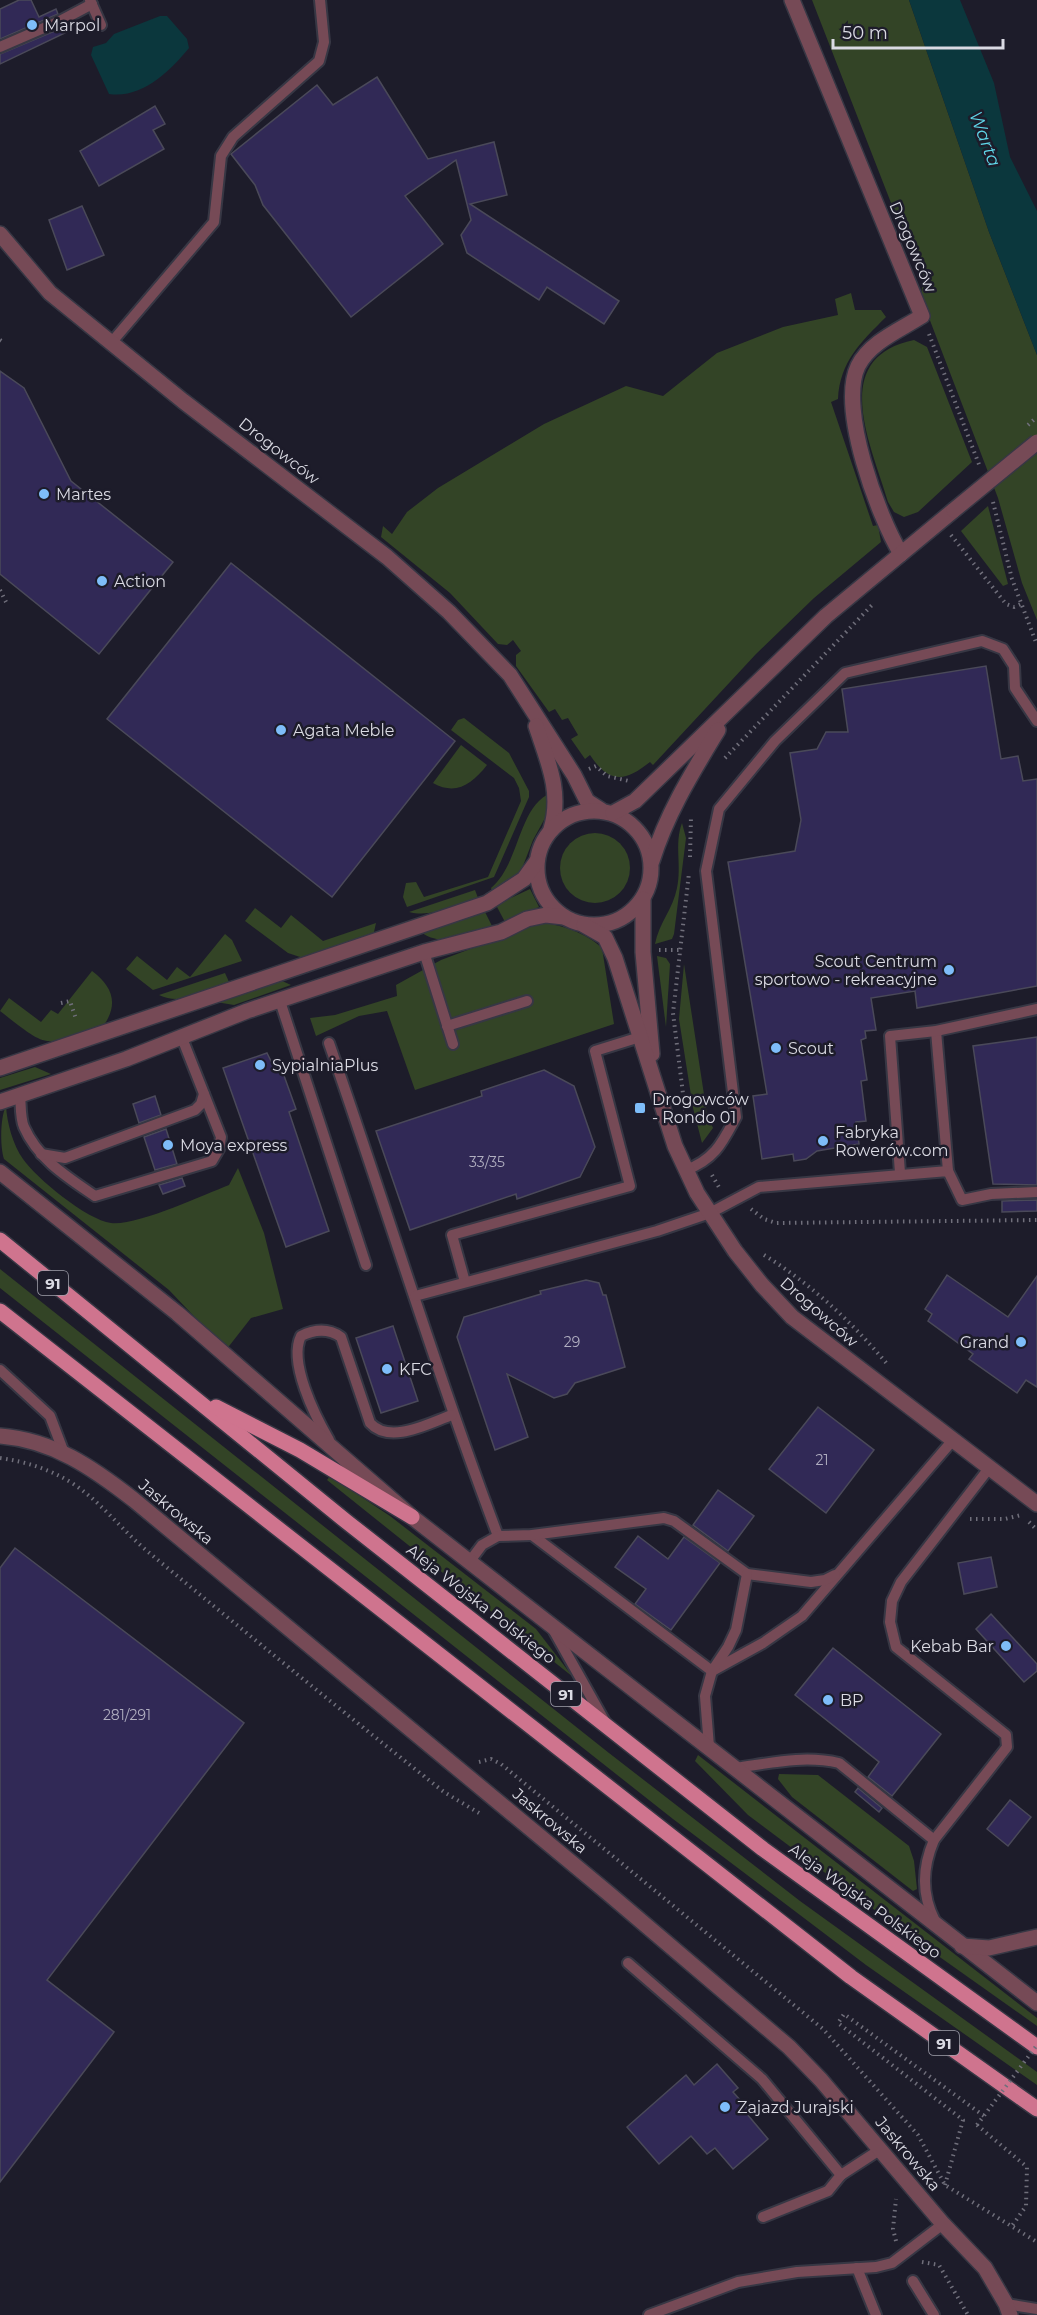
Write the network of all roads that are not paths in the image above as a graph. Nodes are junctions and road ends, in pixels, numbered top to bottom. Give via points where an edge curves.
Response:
1 (320, 0) edge
2 (792, 0) edge
3 (91, 2) edge
4 (101, 25) dead end
5 (0, 46) edge
6 (0, 234) edge
7 (111, 343) junction
8 (1037, 442) edge
9 (901, 554) junction
10 (529, 703) junction
11 (727, 715) junction
12 (1037, 721) edge
13 (607, 812) junction
14 (551, 830) junction
15 (537, 861) junction
16 (652, 862) junction
17 (643, 899) junction
18 (564, 917) junction
19 (584, 925) junction
20 (424, 952) junction
21 (280, 1001) junction
22 (527, 1001) dead end
23 (1037, 1009) edge
24 (447, 1026) junction
25 (936, 1031) junction
26 (640, 1037) junction
27 (182, 1038) junction
28 (329, 1043) dead end
29 (453, 1044) dead end
30 (0, 1068) edge
31 (655, 1084) junction
32 (20, 1094) junction
33 (204, 1094) junction
34 (0, 1102) edge
35 (41, 1154) junction
36 (686, 1170) junction
37 (948, 1171) junction
38 (0, 1172) edge
39 (900, 1173) junction
40 (1037, 1192) edge
41 (710, 1213) junction
42 (0, 1240) edge
43 (366, 1265) dead end
44 (465, 1282) junction
45 (415, 1296) junction
46 (0, 1311) edge
47 (0, 1370) edge
48 (188, 1392) junction
49 (452, 1415) junction
50 (0, 1436) edge
51 (953, 1440) junction
52 (332, 1445) junction
53 (64, 1452) junction
54 (990, 1467) junction
55 (1037, 1504) edge
56 (412, 1517) junction
57 (498, 1536) junction
58 (532, 1536) junction
59 (470, 1561) junction
60 (838, 1573) junction
61 (747, 1574) junction
62 (550, 1624) junction
63 (712, 1671) junction
64 (608, 1727) junction
65 (709, 1747) junction
66 (735, 1768) junction
67 (934, 1840) junction
68 (936, 1924) junction
69 (1037, 1937) edge
70 (962, 1946) junction
71 (628, 1963) dead end
72 (1037, 2003) edge
73 (1037, 2046) edge
74 (1037, 2109) edge
75 (881, 2150) junction
76 (841, 2175) junction
77 (763, 2217) dead end
78 (943, 2224) junction
79 (857, 2268) junction
80 (914, 2281) dead end
81 (1008, 2309) edge
82 (1037, 2309) edge
83 (649, 2315) edge
84 (876, 2315) edge
85 (934, 2315) edge

1 - 7 lane via 324,42 319,61 233,137 221,156 214,222
2 - 9 street, Drogowców via 922,316 872,347 858,366 852,389 857,433 874,495
3 - 4 lane
3 - 5 lane via 60,21
6 - 7 street, Drogowców via 50,293
7 - 10 street, Drogowców via 387,557 479,642 510,675
8 - 9 street, bridge
9 - 11 street via 826,616
10 - 13 street, Drogowców via 587,801
10 - 14 street, Drogowców via 555,783 556,812
11 - 13 street via 634,801
11 - 16 street via 675,802
12 - 36 lane via 1015,688 1014,666 1009,658 1003,650 982,641 845,673 775,741 719,809 706,871 736,1117 705,1163
13 - 14 street via 582,811
13 - 16 street via 632,824 646,841
14 - 15 street
15 - 18 street via 539,883 548,903
15 - 30 street via 524,879 487,903
16 - 17 street via 651,882
17 - 19 street via 627,916 607,924
17 - 31 street, Drogowców via 643,952
18 - 19 street
18 - 20 street via 527,919 501,932
19 - 26 street, Drogowców via 605,937
20 - 21 street
20 - 24 lane
21 - 27 street
21 - 43 lane
22 - 24 lane
23 - 25 lane
24 - 29 lane
25 - 37 lane
25 - 39 lane via 890,1036
26 - 31 street, Drogowców
26 - 44 lane via 595,1051 630,1186 452,1235
27 - 32 street
27 - 33 lane
28 - 45 lane
31 - 36 street, Drogowców
32 - 34 street
32 - 35 lane via 23,1125
33 - 35 lane via 195,1110 65,1158
33 - 35 lane via 220,1137 212,1161 95,1196
36 - 41 street, Drogowców
37 - 39 lane
37 - 40 lane via 962,1200
38 - 52 street via 169,1306
39 - 41 lane via 759,1187
41 - 44 lane via 657,1232
41 - 51 street, Drogowców via 762,1285 792,1317
42 - 48 main road, Aleja Wojska Polskiego / 91
44 - 45 lane
45 - 49 lane
46 - 74 main road, 91 via 851,1977
47 - 53 lane via 50,1416
48 - 56 main road via 300,1450
48 - 64 main road, Aleja Wojska Polskiego / 91
49 - 52 lane via 392,1434 376,1429 370,1423 341,1337 326,1330 311,1331 302,1336 297,1356 315,1416
49 - 57 lane
50 - 53 street, Jaskrowska
51 - 54 street, Drogowców
51 - 60 lane
52 - 56 street
53 - 75 street, Jaskrowska via 134,1500 636,1916 789,2047
54 - 55 street, Drogowców
54 - 67 lane via 901,1582 892,1601 890,1622 896,1647 1007,1739 1007,1747
56 - 59 street
57 - 58 lane
57 - 59 lane via 482,1545
58 - 61 lane via 664,1518 674,1521
58 - 63 lane
59 - 62 street
60 - 61 lane via 811,1582
60 - 63 lane via 802,1617
61 - 63 lane via 736,1630
62 - 64 lane
62 - 65 street
63 - 65 lane via 705,1696
64 - 73 main road, Aleja Wojska Polskiego / 91 via 763,1849
65 - 66 street
66 - 67 lane via 800,1758 839,1763
66 - 68 street
67 - 68 lane via 924,1874 928,1907
68 - 70 street
69 - 70 street via 989,1948
70 - 72 street
71 - 76 lane via 762,2079
75 - 76 lane
75 - 78 street, Jaskrowska
76 - 77 lane via 828,2191
78 - 79 lane via 892,2263
78 - 81 street, Jaskrowska via 985,2268
79 - 83 lane via 797,2272 738,2282
79 - 84 lane
80 - 85 lane
81 - 82 lane

